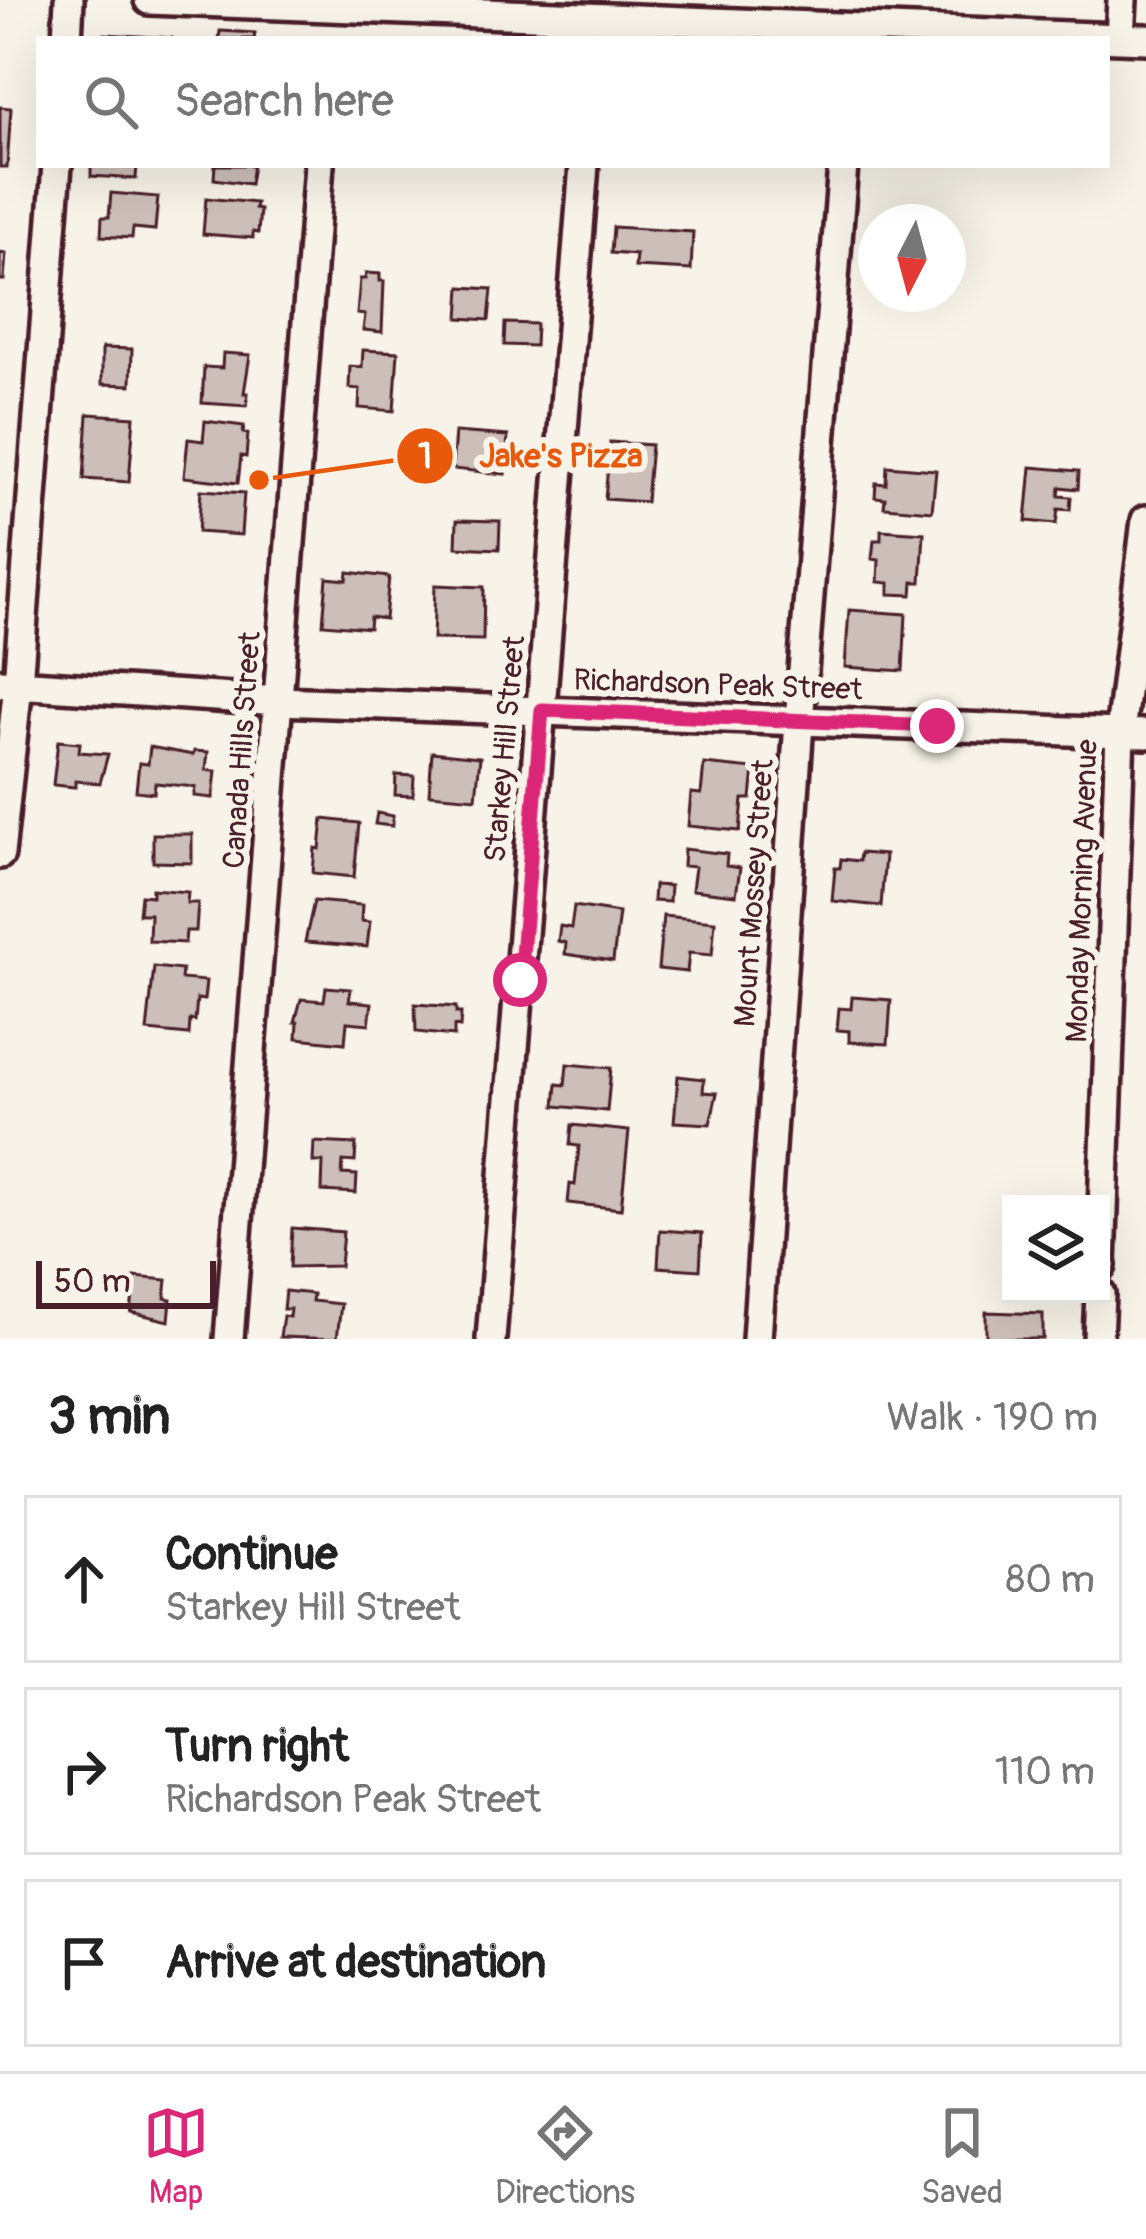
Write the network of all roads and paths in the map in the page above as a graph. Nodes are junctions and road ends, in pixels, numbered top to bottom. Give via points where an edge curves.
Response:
1 (69, 0) edge
2 (149, 0) edge
3 (1122, 0) edge
4 (330, 5) edge
5 (595, 18) edge
6 (854, 22) edge
7 (67, 36) edge
8 (328, 36) edge
9 (1098, 36) edge
10 (1133, 38) edge
11 (57, 168) edge
12 (319, 168) edge
13 (584, 168) edge
14 (843, 168) edge
15 (1146, 520) edge
16 (9, 683) edge
17 (279, 700) junction
18 (542, 710) junction
19 (799, 722) junction
20 (1133, 733) edge
21 (0, 854) edge
22 (1105, 1195) edge
23 (1100, 1303) edge
24 (229, 1339) edge
25 (491, 1339) edge
26 (757, 1339) edge
27 (1099, 1339) edge

1 - 7 street
2 - 4 street
3 - 10 street
4 - 5 street
4 - 8 street
5 - 6 street
6 - 9 street
11 - 16 street
12 - 17 street, Canada Hills Street
13 - 18 street, Starkey Hill Street
14 - 19 street, Mount Mossey Street
15 - 20 street, Monday Morning Avenue
16 - 17 street, Richardson Peak Street
16 - 21 street
17 - 18 street, Richardson Peak Street
17 - 24 street, Canada Hills Street
18 - 19 street, Richardson Peak Street
18 - 25 street, Starkey Hill Street
19 - 20 street, Richardson Peak Street
19 - 26 street, Mount Mossey Street
20 - 22 street, Monday Morning Avenue
23 - 27 street

